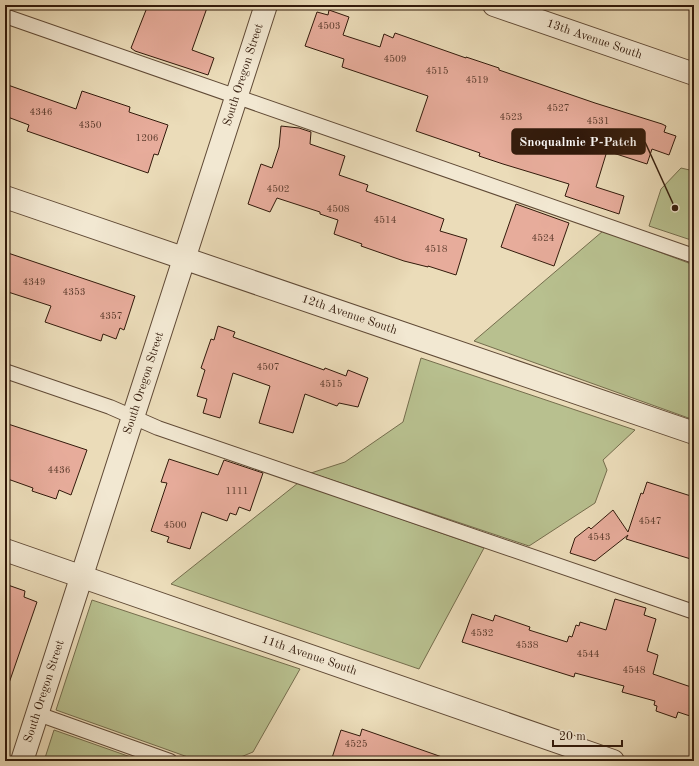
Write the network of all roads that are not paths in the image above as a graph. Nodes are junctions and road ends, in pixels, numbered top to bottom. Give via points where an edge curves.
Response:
1 (266, 5) edge
2 (494, 5) edge
3 (5, 16) edge
4 (694, 74) edge
5 (235, 96) junction
6 (5, 197) edge
7 (694, 256) edge
8 (183, 260) junction
9 (5, 371) edge
10 (132, 416) junction
11 (694, 433) edge
12 (5, 550) edge
13 (81, 576) junction
14 (694, 612) edge
15 (38, 714) junction
16 (22, 761) edge
17 (170, 761) edge
18 (613, 761) edge

1 - 5 street, South Oregon Street
2 - 4 street, 13th Avenue South
3 - 5 lane
5 - 7 lane
5 - 8 street, South Oregon Street
6 - 8 street, 12th Avenue South
8 - 10 street, South Oregon Street
8 - 11 street, 12th Avenue South
9 - 10 lane
10 - 13 street, South Oregon Street
10 - 14 lane via 158,428
12 - 13 street, 11th Avenue South
13 - 15 street, South Oregon Street
13 - 18 street, 11th Avenue South
15 - 16 street, South Oregon Street
15 - 17 lane

